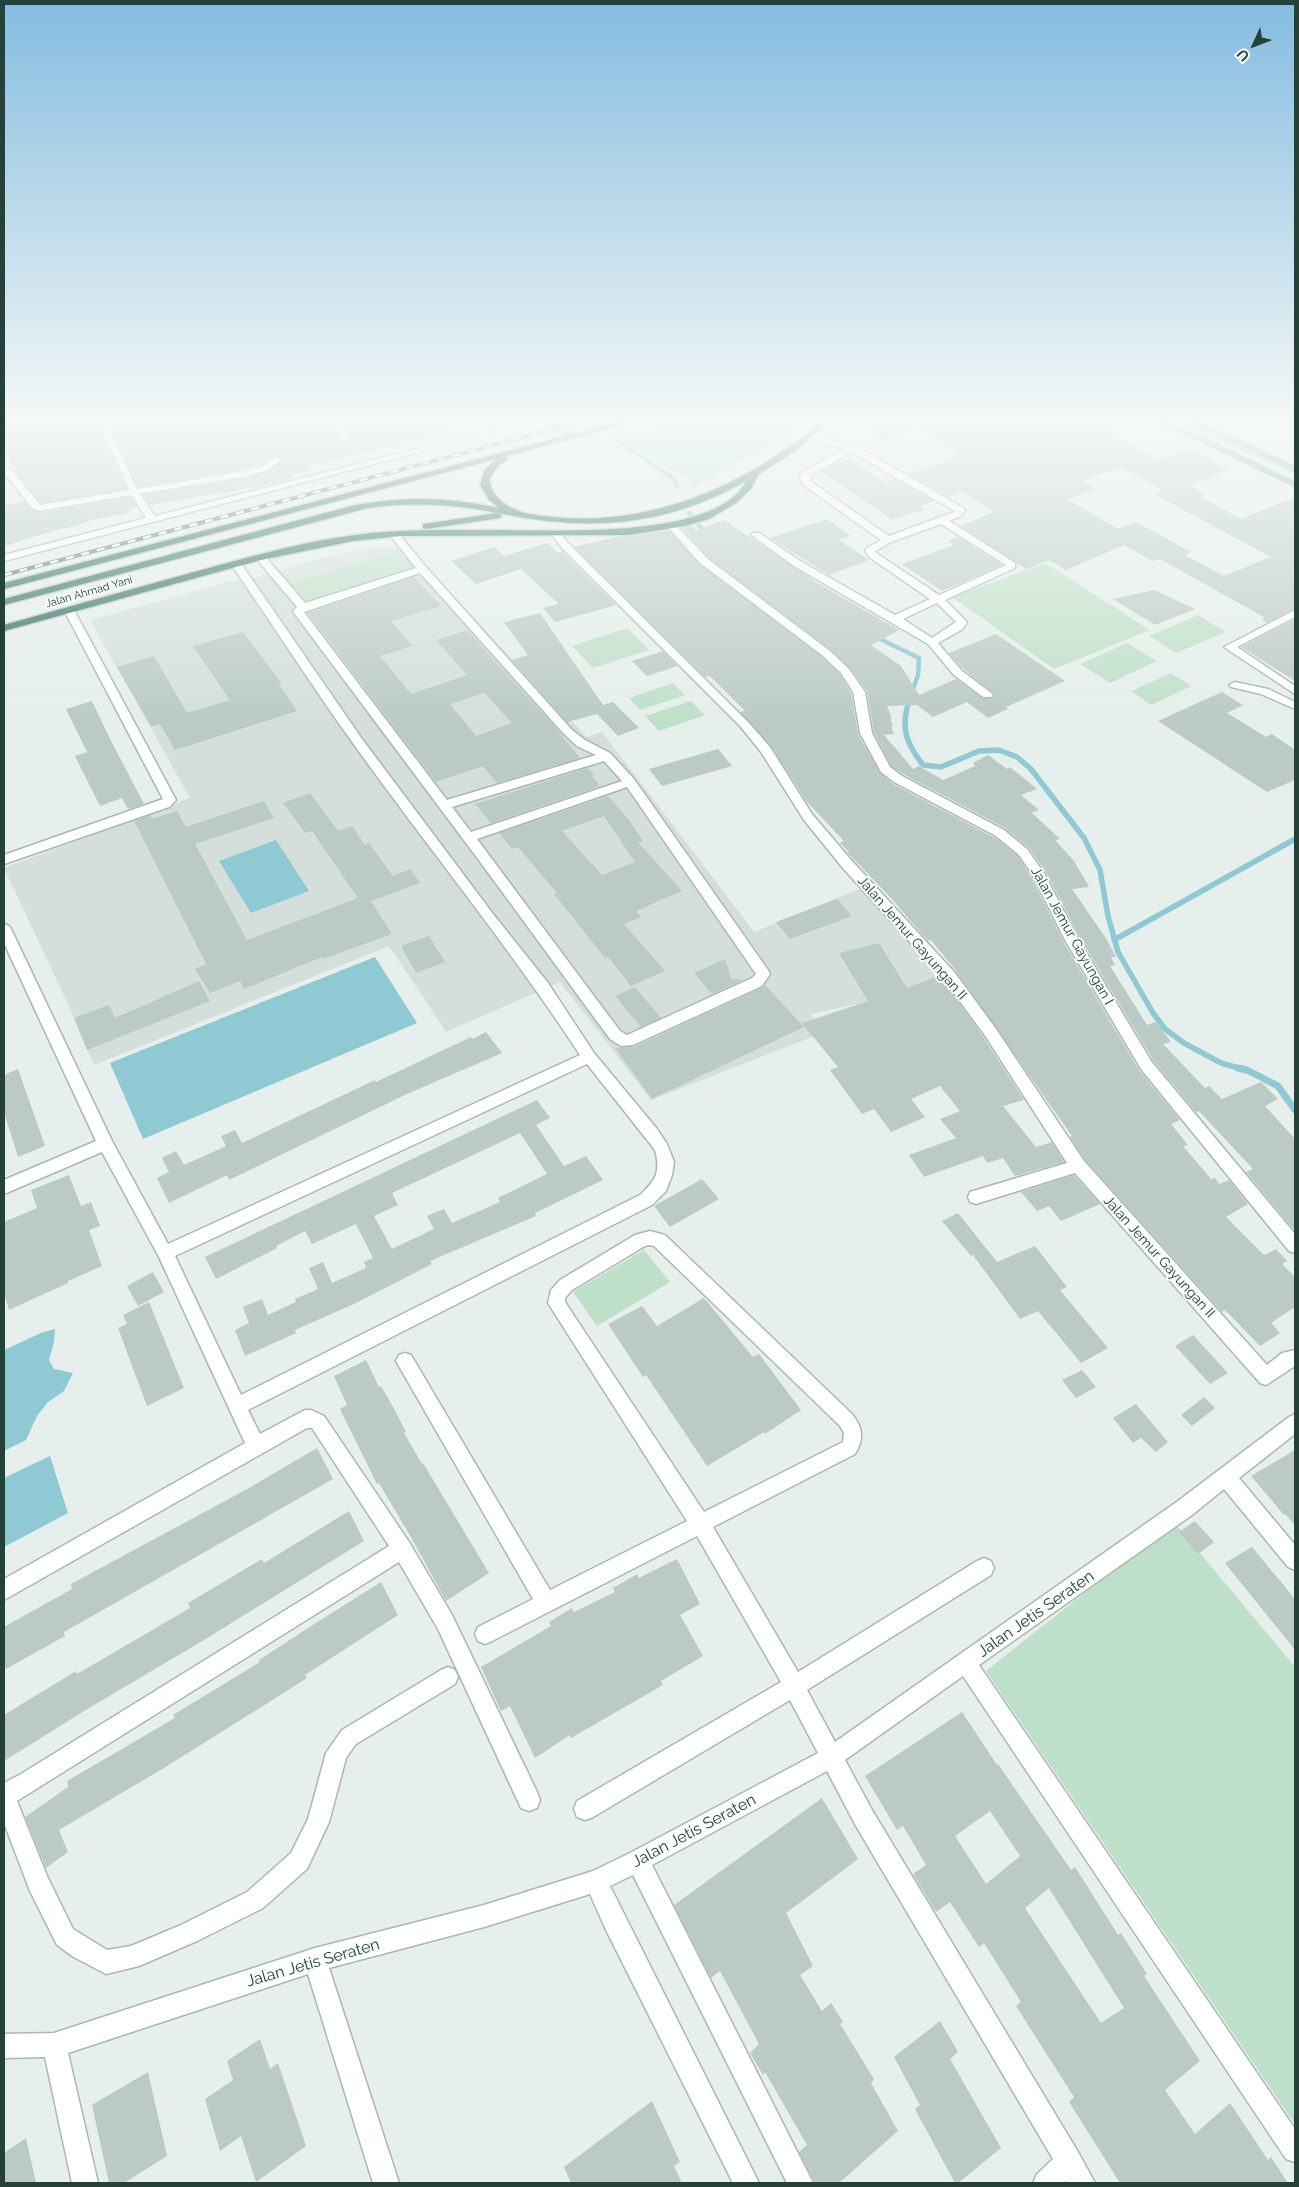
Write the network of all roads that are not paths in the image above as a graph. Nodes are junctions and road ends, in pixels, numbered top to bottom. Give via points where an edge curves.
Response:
1 (152, 520) edge
2 (256, 520) edge
3 (309, 520) edge
4 (465, 520) edge
5 (529, 520) edge
6 (564, 520) edge
7 (621, 520) edge
8 (694, 520) edge
9 (858, 520) edge
10 (943, 521) joint
11 (672, 526) junction
12 (398, 533) junction
13 (552, 533) junction
14 (756, 535) dead end
15 (888, 540) junction
16 (260, 557) junction
17 (4, 558) edge
18 (236, 564) junction
19 (422, 569) junction
20 (4, 586) edge
21 (938, 599) junction
22 (4, 602) edge
23 (303, 607) junction
24 (69, 610) junction
25 (1295, 613) edge
26 (895, 619) junction
27 (4, 628) edge
28 (932, 642) junction
29 (1235, 685) dead end
30 (1295, 691) edge
31 (987, 695) dead end
32 (1295, 706) edge
33 (606, 756) junction
34 (630, 782) junction
35 (445, 805) junction
36 (469, 837) junction
37 (4, 860) edge
38 (4, 929) edge
39 (589, 1057) junction
40 (105, 1144) junction
41 (1078, 1166) junction
42 (4, 1187) edge
43 (976, 1197) dead end
44 (1295, 1246) edge
45 (165, 1253) junction
46 (1295, 1358) edge
47 (405, 1361) dead end
48 (237, 1406) junction
49 (1295, 1423) edge
50 (256, 1445) junction
51 (1226, 1477) junction
52 (701, 1525) junction
53 (402, 1549) junction
54 (1295, 1560) edge
55 (984, 1568) dead end
56 (4, 1590) edge
57 (547, 1603) junction
58 (485, 1634) dead end
59 (966, 1663) junction
60 (448, 1677) dead end
61 (793, 1685) junction
62 (831, 1757) junction
63 (4, 1795) edge
64 (529, 1800) dead end
65 (586, 1809) dead end
66 (638, 1862) junction
67 (596, 1881) junction
68 (315, 1960) junction
69 (54, 2045) junction
70 (4, 2046) edge
71 (1295, 2150) edge
72 (1068, 2161) junction
73 (85, 2183) edge
74 (386, 2183) edge
75 (746, 2183) edge
76 (800, 2183) edge
77 (1046, 2183) edge
78 (1082, 2183) edge

1 - 17 street
2 - 20 highway
3 - 22 highway
4 - 12 highway
5 - 13 highway
6 - 7 highway
8 - 11 highway, Jalan Ahmad Yani
9 - 15 street
10 - 15 street
10 - 21 street via 1011,566
11 - 13 highway, Jalan Ahmad Yani via 628,532
11 - 44 street, Jalan Jemur Gayungan I via 704,561 826,652 845,671 859,692 866,733 885,769 1000,833 1024,852 1072,940 1152,1072
12 - 13 highway, Jalan Ahmad Yani
12 - 16 highway, Jalan Ahmad Yani via 322,543
12 - 19 street
13 - 41 street, Jalan Jemur Gayungan II via 744,724 766,750 808,817 950,976
14 - 26 street via 798,564
15 - 21 street via 873,547 870,553
16 - 18 highway, Jalan Ahmad Yani
16 - 23 street
18 - 24 highway, Jalan Ahmad Yani
18 - 39 street via 358,742 543,987
19 - 23 street
19 - 33 street via 568,732 581,744
21 - 26 street
21 - 28 street via 962,622
23 - 35 street via 298,611
24 - 27 highway, Jalan Ahmad Yani
24 - 37 street via 170,800
25 - 30 street via 1233,643 1229,648
26 - 28 street
28 - 31 street via 958,673
29 - 32 street via 1264,691
33 - 34 street
33 - 35 street
34 - 36 street
34 - 36 street via 763,974 757,982 628,1041 615,1035
35 - 36 street
38 - 40 street
39 - 45 street
39 - 48 street via 662,1148 666,1162 664,1175 660,1186 646,1200
40 - 42 street
40 - 45 street
41 - 43 street
41 - 46 street, Jalan Jemur Gayungan II via 1266,1377 1288,1359
45 - 48 street
47 - 57 street
48 - 50 street
49 - 51 street, Jalan Jetis Seraten
50 - 53 street via 305,1418 318,1422
50 - 56 street
51 - 54 street
51 - 59 street, Jalan Jetis Seraten
52 - 52 street via 848,1448 852,1443 852,1430 846,1420 665,1244 645,1239 566,1285 558,1291 556,1302
52 - 57 street
52 - 61 street
53 - 63 street
53 - 64 street via 453,1638
55 - 61 street
57 - 58 street
59 - 62 street, Jalan Jetis Seraten
59 - 71 street
60 - 63 street via 349,1737 337,1753 318,1822 300,1862 255,1900 132,1958 106,1962 65,1937 38,1883
61 - 62 street
61 - 65 street
62 - 66 street, Jalan Jetis Seraten
62 - 72 street
66 - 67 street, Jalan Jetis Seraten
66 - 76 street
67 - 68 street, Jalan Jetis Seraten via 484,1916
67 - 75 street
68 - 69 street, Jalan Jetis Seraten
68 - 74 street
69 - 70 street, Jalan Jetis Seraten
69 - 73 street
72 - 77 street
72 - 78 street

